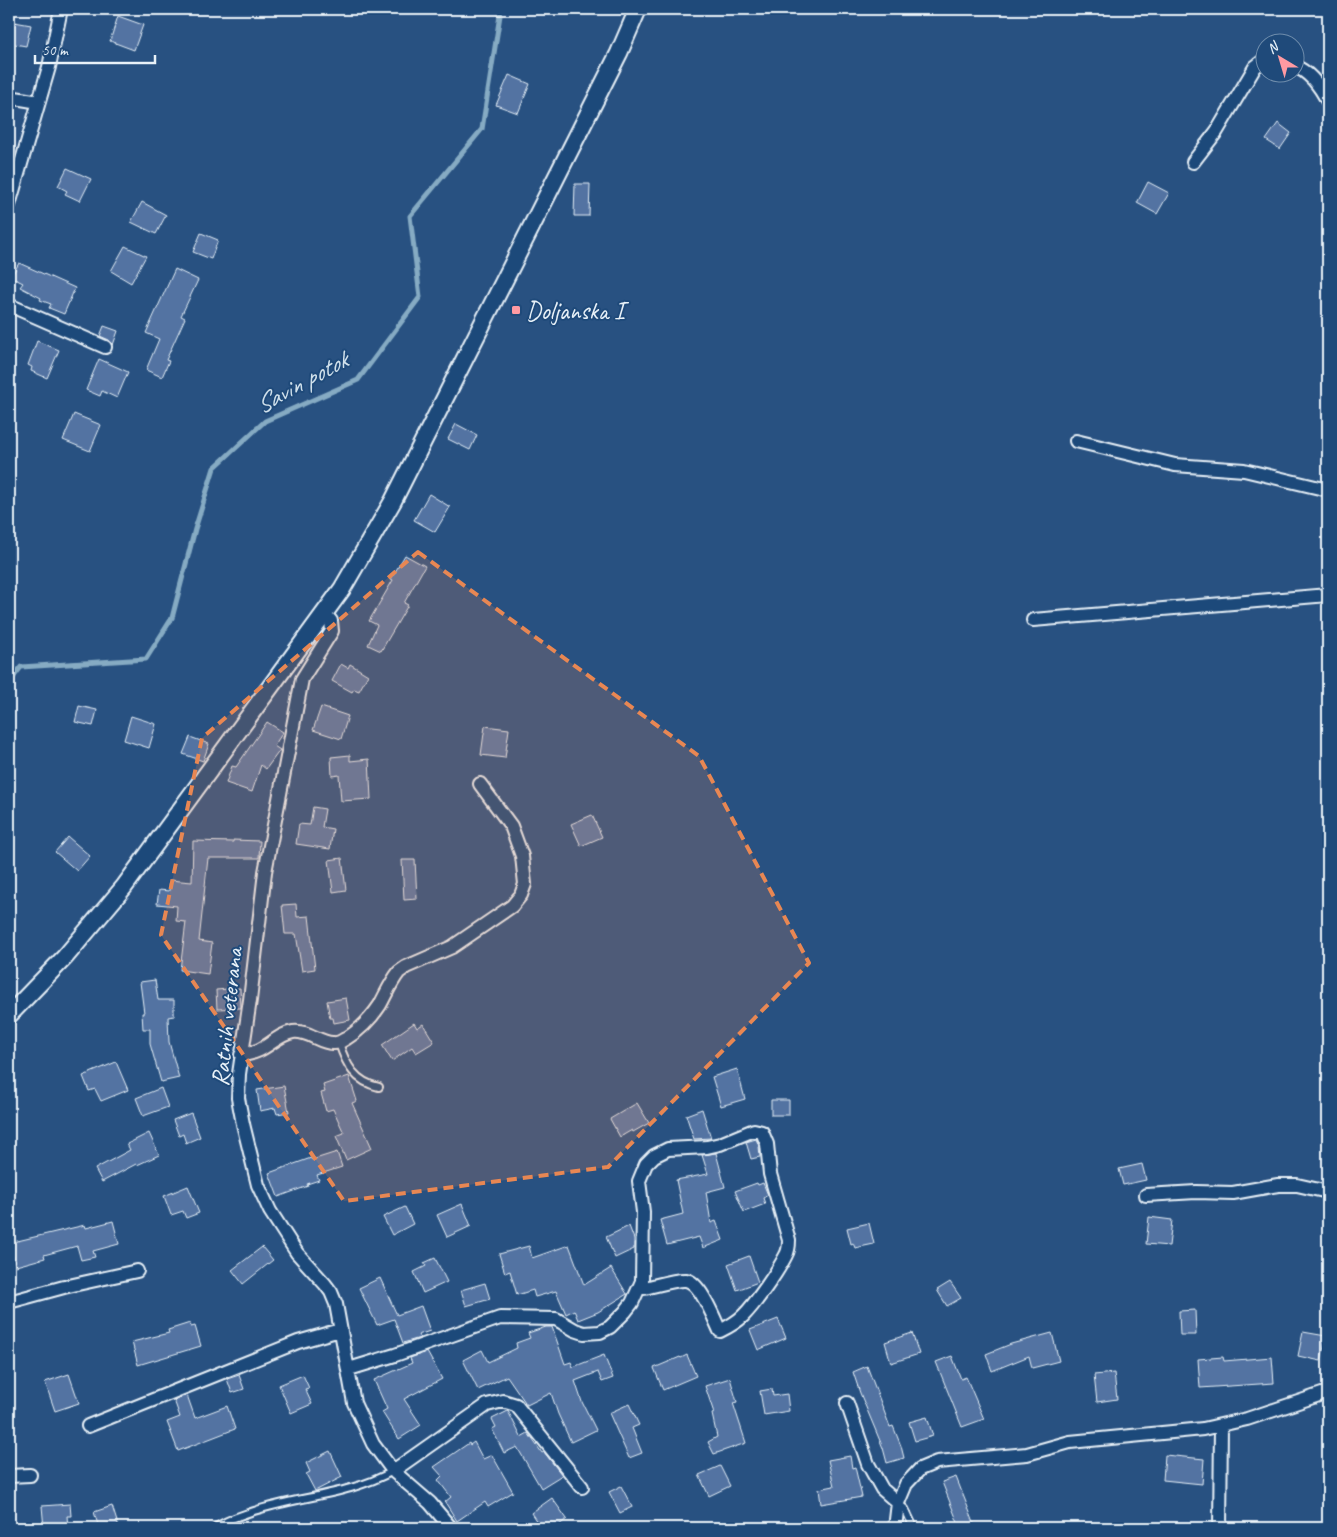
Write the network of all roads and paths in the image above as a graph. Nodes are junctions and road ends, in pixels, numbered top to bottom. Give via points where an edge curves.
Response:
1 (61, 9) edge
2 (638, 9) edge
3 (1254, 68) edge
4 (1304, 71) edge
5 (9, 97) edge
6 (39, 102) junction
7 (1328, 102) edge
8 (1194, 162) dead end
9 (9, 205) edge
10 (9, 305) edge
11 (105, 347) dead end
12 (1076, 441) dead end
13 (1328, 490) edge
14 (1328, 595) edge
15 (324, 613) junction
16 (1033, 620) dead end
17 (480, 784) dead end
18 (9, 1015) edge
19 (339, 1043) junction
20 (241, 1055) junction
21 (379, 1087) dead end
22 (1328, 1192) edge
23 (1146, 1195) dead end
24 (137, 1271) dead end
25 (640, 1288) junction
26 (9, 1302) edge
27 (340, 1330) junction
28 (349, 1370) junction
29 (1328, 1392) edge
30 (847, 1403) dead end
31 (1221, 1425) junction
32 (88, 1426) dead end
33 (393, 1471) junction
34 (30, 1475) dead end
35 (9, 1476) edge
36 (582, 1487) dead end
37 (898, 1503) junction
38 (216, 1528) edge
39 (451, 1528) edge
40 (895, 1528) edge
41 (914, 1528) edge
42 (1220, 1528) edge

1 - 6 street
2 - 15 street via 393,501 342,589
3 - 8 street via 1217,131
4 - 7 street via 1322,90
5 - 6 street
6 - 9 street
10 - 11 street
12 - 13 street via 1175,465 1244,470
14 - 16 street
15 - 18 street via 124,887 65,957
15 - 20 street, Ratnih veterana via 331,621 332,631 302,678 265,872
17 - 19 street via 511,826 522,856 525,884 522,895 512,906 452,947 399,972 372,1015
19 - 20 street via 293,1032 260,1051
19 - 21 lane via 355,1075 369,1085
20 - 27 street, Ratnih veterana via 238,1098 258,1185 284,1234 331,1292
22 - 23 street via 1297,1185 1278,1185 1233,1193
24 - 26 street
25 - 25 street via 643,1212 639,1181 646,1164 668,1149 707,1147 754,1130 762,1132 789,1246 756,1300 743,1316 720,1331 692,1282 683,1280
25 - 28 street via 625,1312 600,1332 584,1333 556,1319 500,1318
27 - 28 street, Ratnih veterana
27 - 32 street via 298,1342
28 - 33 street, Ratnih veterana via 357,1411 373,1444
29 - 31 street
30 - 37 street via 868,1464 882,1489
31 - 37 street via 1070,1442 1027,1454 937,1462 914,1475
31 - 42 street
33 - 36 street via 487,1405 503,1401 516,1405
33 - 38 lane via 357,1487 264,1508
33 - 39 street, Ratnih veterana via 430,1503
34 - 35 street
37 - 40 street
37 - 41 lane

